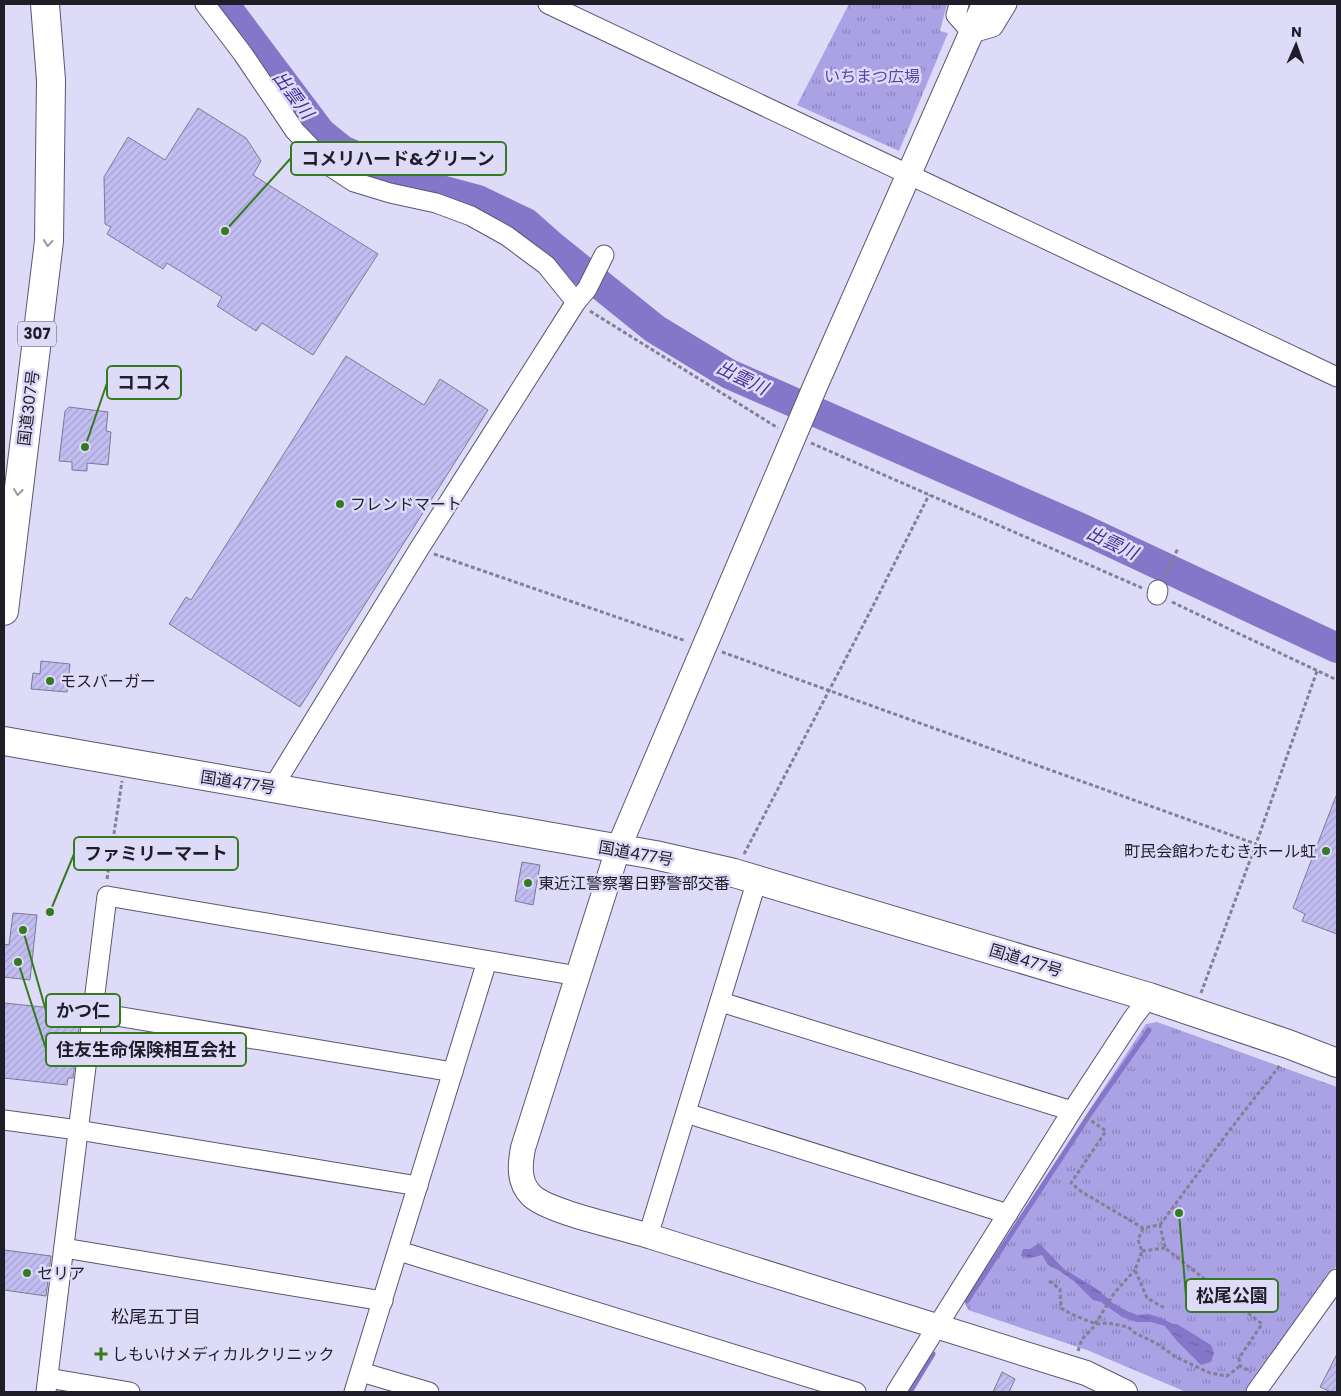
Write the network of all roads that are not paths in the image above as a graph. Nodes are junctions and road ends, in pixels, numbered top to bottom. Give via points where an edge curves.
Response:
1 (45, 4) edge
2 (205, 4) edge
3 (548, 4) edge
4 (959, 4) edge
5 (984, 4) edge
6 (1007, 4) edge
7 (972, 33) junction
8 (50, 55) junction
9 (908, 174) junction
10 (604, 254) dead end
11 (581, 295) junction
12 (1337, 377) edge
13 (4, 470) edge
14 (4, 612) edge
15 (4, 741) edge
16 (272, 787) junction
17 (618, 849) junction
18 (746, 876) junction
19 (487, 961) junction
20 (578, 976) junction
21 (1149, 997) junction
22 (721, 1002) junction
23 (92, 1012) junction
24 (1337, 1063) edge
25 (453, 1072) junction
26 (1072, 1111) junction
27 (686, 1113) junction
28 (4, 1120) edge
29 (78, 1130) junction
30 (418, 1186) junction
31 (1008, 1214) junction
32 (648, 1236) junction
33 (64, 1248) junction
34 (399, 1251) junction
35 (1337, 1279) edge
36 (383, 1301) junction
37 (936, 1326) junction
38 (361, 1372) junction
39 (47, 1385) edge
40 (1261, 1386) edge
41 (130, 1392) edge
42 (354, 1392) edge
43 (429, 1392) edge
44 (856, 1392) edge
45 (896, 1392) edge
46 (1125, 1392) edge

1 - 8 highway, 国道307号 / 307
2 - 11 street via 295,131 328,165 354,182 390,194 436,202 471,216 546,265
3 - 9 street
4 - 7 street via 956,15
5 - 7 street
6 - 7 street via 993,27
7 - 9 street
8 - 13 highway, 国道307号 / 307 via 37,157 24,323
8 -> 14 highway, 国道307号 / 307 via 49,241
9 - 12 street
9 - 17 street
10 - 11 street
11 - 16 street
15 - 16 highway, 国道477号
16 - 17 highway, 国道477号
17 - 18 highway, 国道477号
17 - 20 street
18 - 21 highway, 国道477号
18 - 22 street
19 - 20 street
19 - 23 street via 107,896
19 - 25 street
20 - 32 street via 523,1148 520,1160 522,1180 531,1195 555,1208
21 - 24 highway, 国道477号
21 - 26 street
22 - 26 street
22 - 27 street
23 - 25 street
23 - 29 street
25 - 30 street
26 - 31 street
27 - 31 street
27 - 32 street
28 - 29 street
29 - 30 street
29 - 33 street
30 - 34 street
31 - 37 street
32 - 37 street
33 - 36 street
33 - 39 street
34 - 36 street
34 - 44 street
35 - 40 street
36 - 38 street
37 - 45 street
37 - 46 street via 1086,1373
38 - 42 street
38 - 43 street
39 - 41 street

